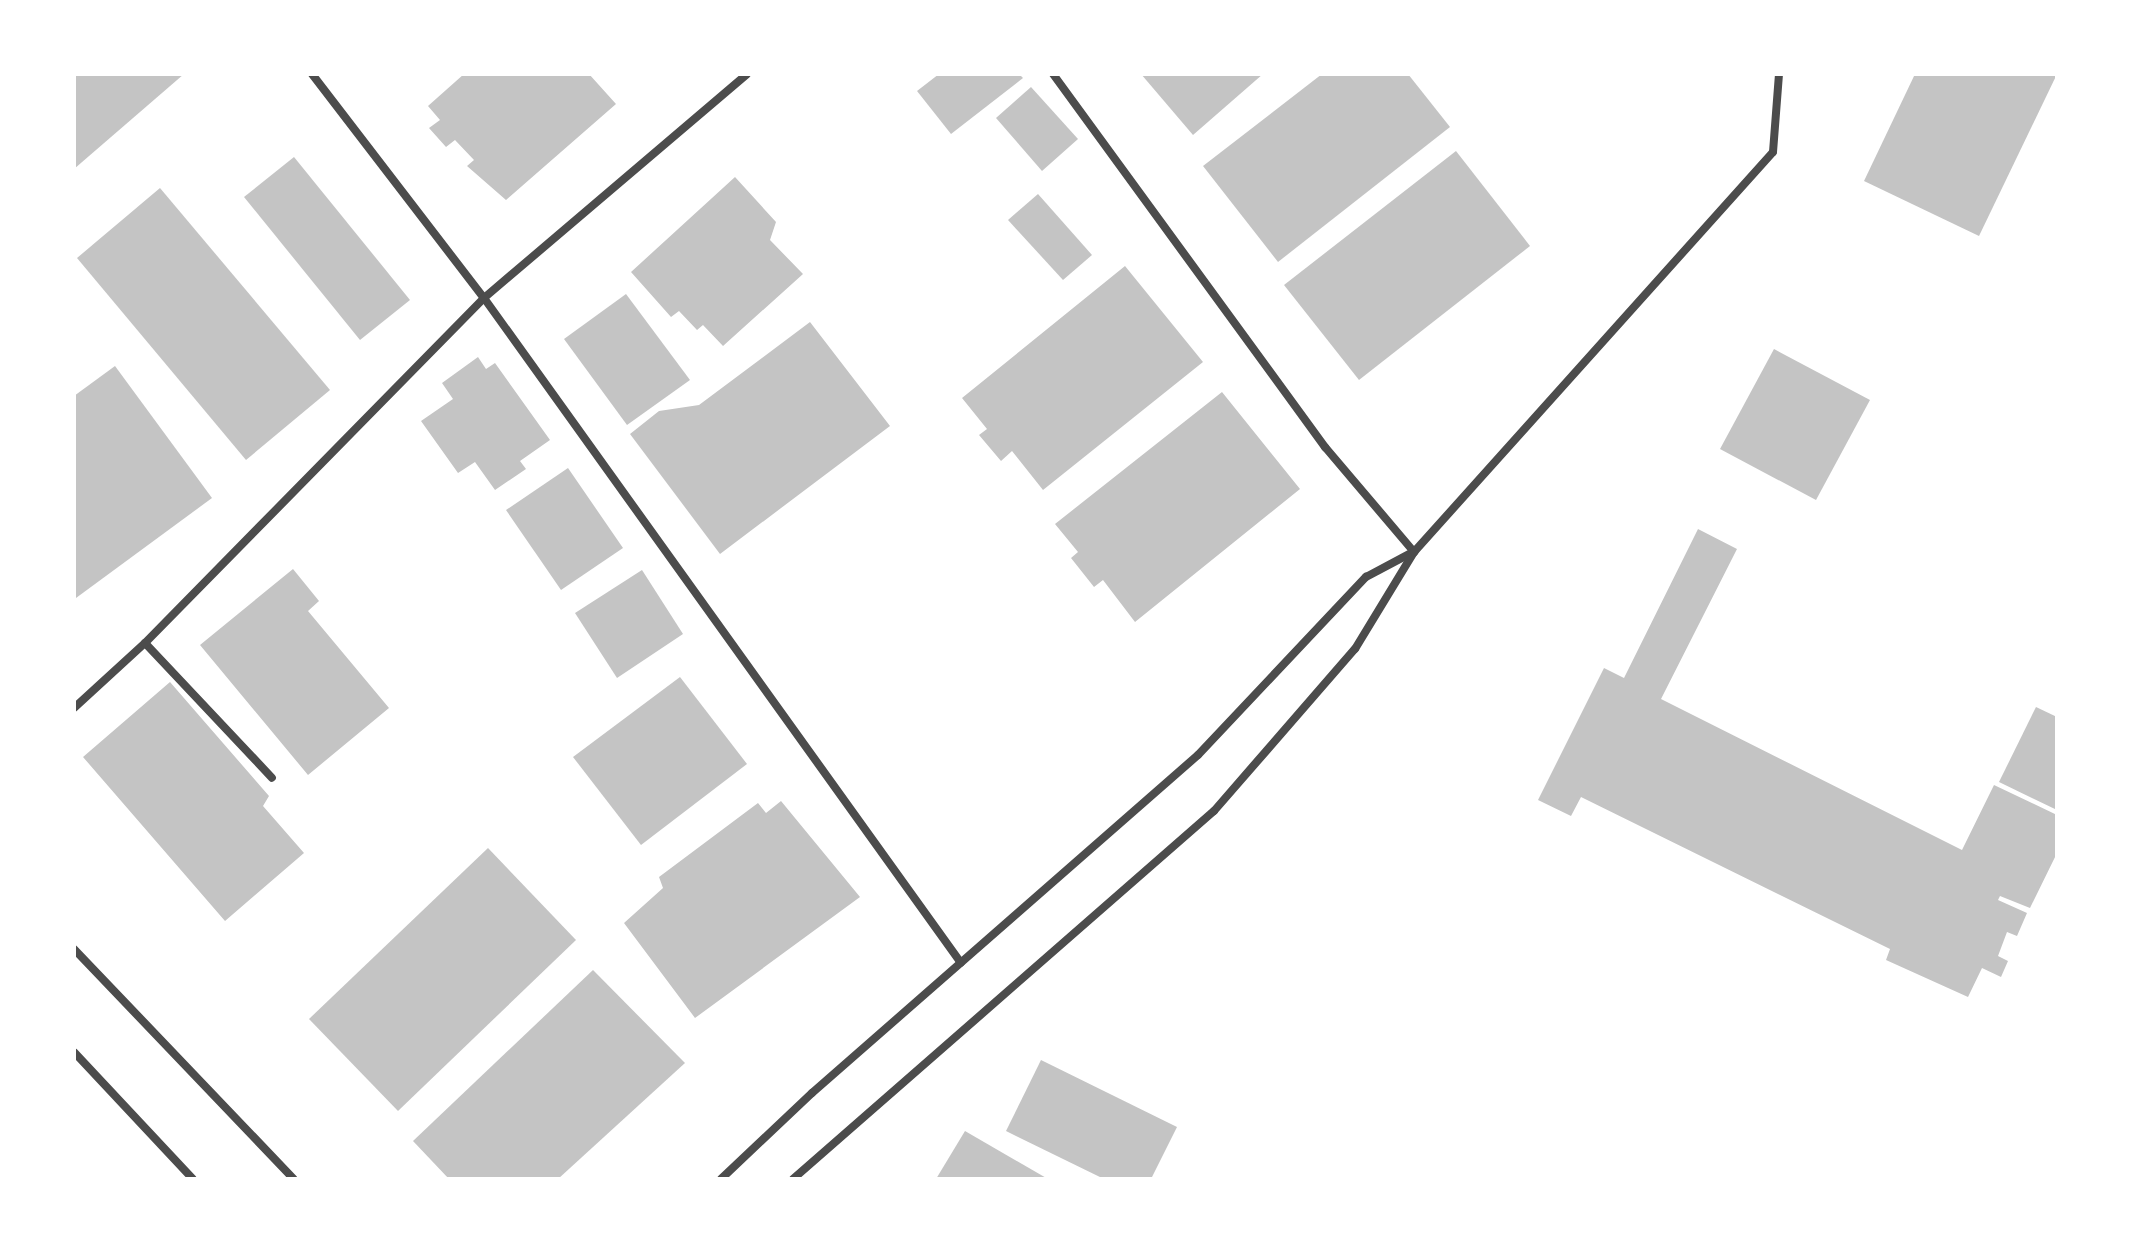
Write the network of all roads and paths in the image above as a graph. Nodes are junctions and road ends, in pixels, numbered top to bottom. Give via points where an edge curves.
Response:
1 (312, 74) edge
2 (747, 74) edge
3 (1053, 74) edge
4 (1779, 74) edge
5 (484, 298) junction
6 (1414, 552) junction
7 (145, 643) junction
8 (74, 708) edge
9 (272, 778) dead end
10 (74, 949) edge
11 (961, 963) junction
12 (74, 1052) edge
13 (193, 1179) edge
14 (294, 1179) edge
15 (721, 1179) edge
16 (793, 1179) edge

1 - 5 street
2 - 5 street
3 - 6 street via 1325,447
4 - 6 street via 1773,152
5 - 7 street
5 - 11 street
6 - 11 street via 1366,577 1198,755
6 - 16 street via 1355,649 1214,811
7 - 8 street
7 - 9 street
10 - 14 street
11 - 15 street
12 - 13 street

